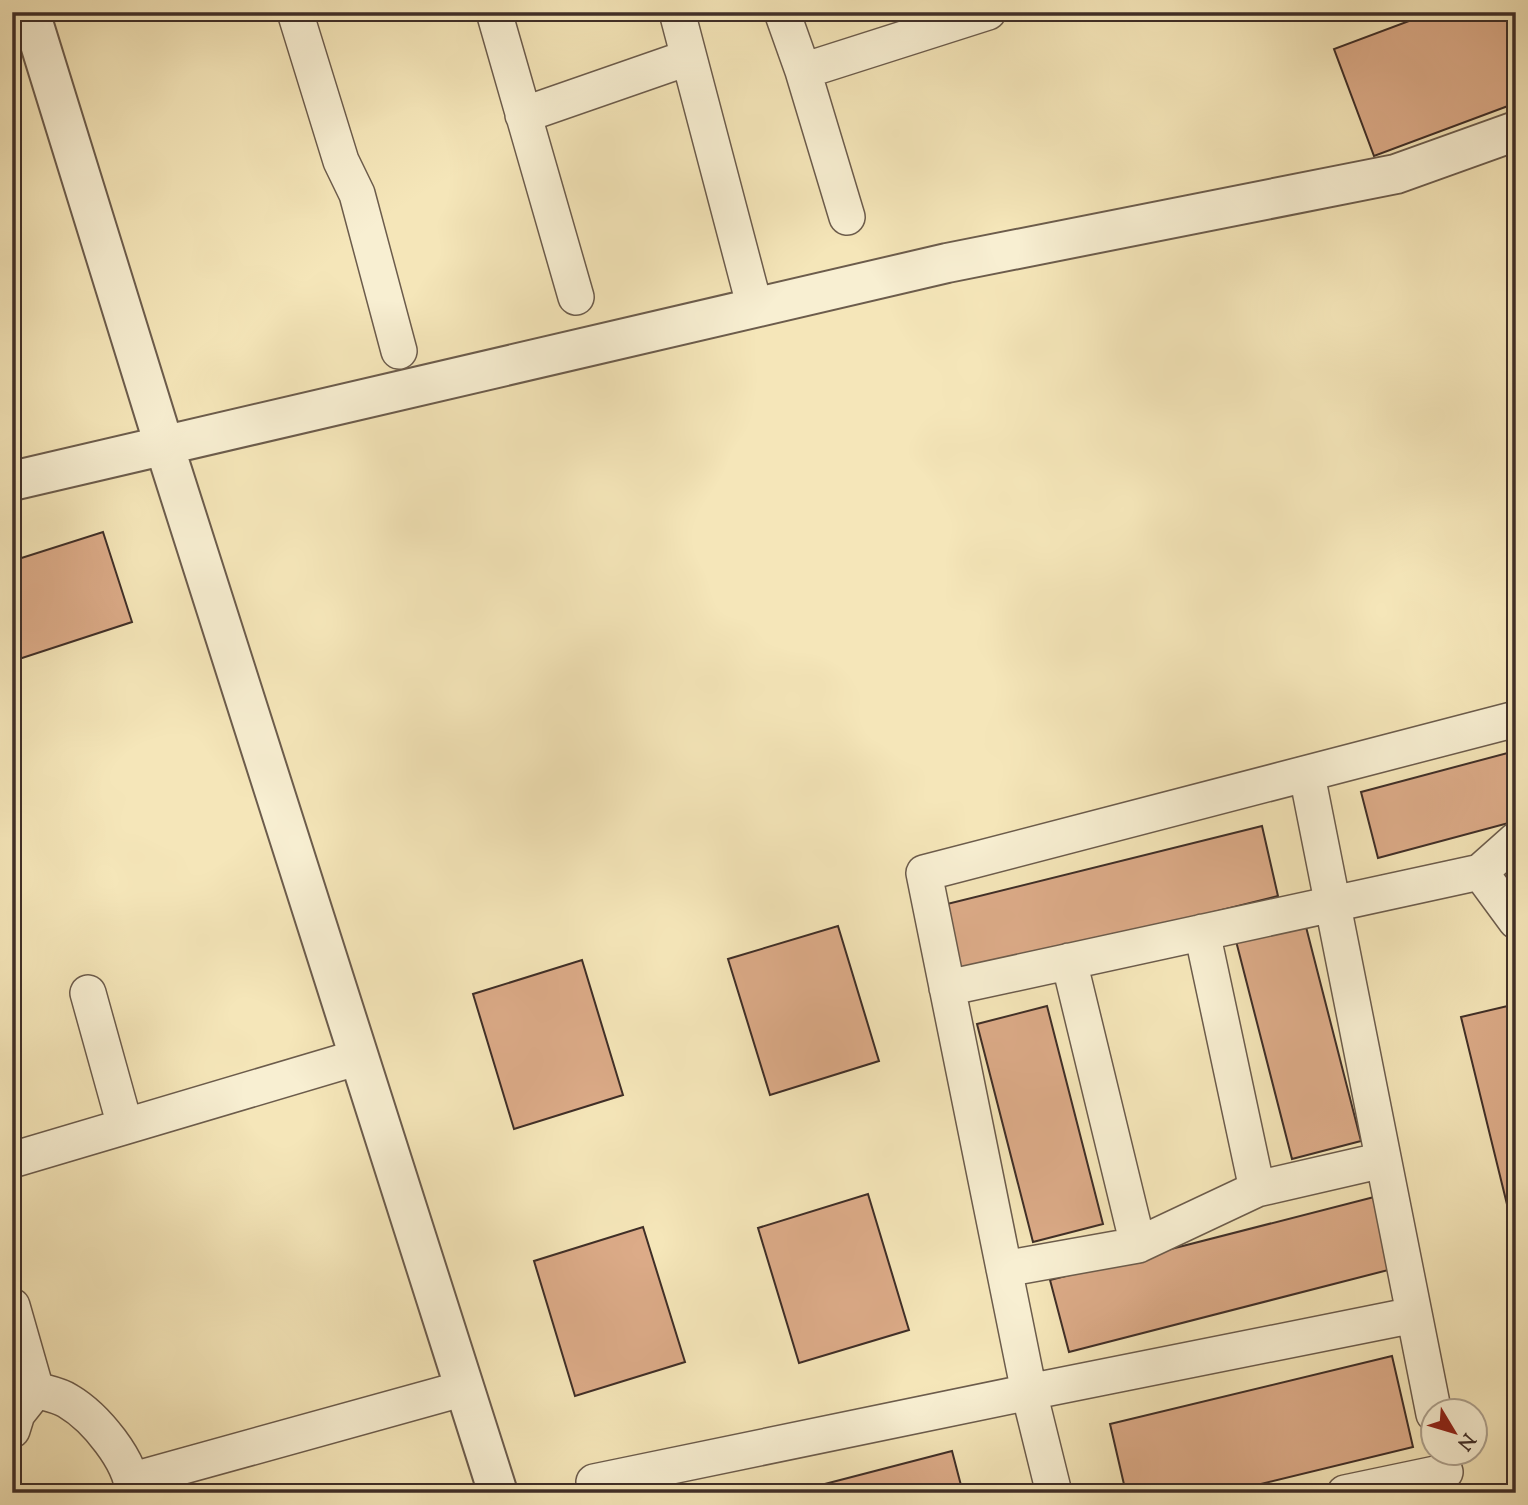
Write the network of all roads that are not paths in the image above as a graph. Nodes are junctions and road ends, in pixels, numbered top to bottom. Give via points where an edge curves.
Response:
1 (30, 12) edge
2 (295, 12) edge
3 (494, 12) edge
4 (677, 12) edge
5 (782, 12) edge
6 (988, 12) edge
7 (687, 58) junction
8 (803, 71) junction
9 (523, 115) junction
10 (1516, 131) edge
11 (847, 217) dead end
12 (576, 297) dead end
13 (755, 308) junction
14 (399, 351) dead end
15 (164, 445) junction
16 (12, 481) edge
17 (1516, 719) edge
18 (1307, 775) junction
19 (1516, 840) edge
20 (1480, 872) junction
21 (1333, 904) junction
22 (1516, 921) edge
23 (1202, 932) junction
24 (1069, 961) junction
25 (947, 988) junction
26 (88, 993) dead end
27 (359, 1057) junction
28 (125, 1126) junction
29 (12, 1160) edge
30 (1383, 1160) junction
31 (1257, 1189) junction
32 (1138, 1245) junction
33 (1004, 1269) junction
34 (12, 1306) edge
35 (1414, 1315) junction
36 (465, 1388) junction
37 (36, 1390) junction
38 (1029, 1392) junction
39 (1430, 1396) edge
40 (12, 1430) edge
41 (1445, 1473) edge
42 (133, 1486) edge
43 (498, 1493) edge
44 (597, 1493) edge
45 (1054, 1493) edge
46 (1345, 1493) edge

1 - 15 street
2 - 14 street via 341,161 357,194
3 - 9 street
4 - 7 street
5 - 8 street
6 - 8 street
7 - 9 street
7 - 13 street
8 - 11 street
9 - 12 street
10 - 13 street via 1396,174 947,264
13 - 15 street
15 - 16 street
15 - 27 street
17 - 18 street
18 - 21 street
18 - 25 street via 924,873
19 - 20 street
20 - 21 street
20 - 22 street
21 - 23 street
21 - 30 street
23 - 24 street
23 - 31 street
24 - 25 street
24 - 32 street
25 - 33 street
26 - 28 street
27 - 28 street
27 - 36 street
28 - 29 street
30 - 31 street
30 - 35 street
31 - 32 street
32 - 33 street
33 - 38 street
34 - 37 street
35 - 38 street
35 - 39 street
36 - 42 street
36 - 43 street
37 - 40 street via 17,1414
37 - 42 street via 68,1400 111,1440
38 - 44 street via 594,1482
38 - 45 street
41 - 46 street

